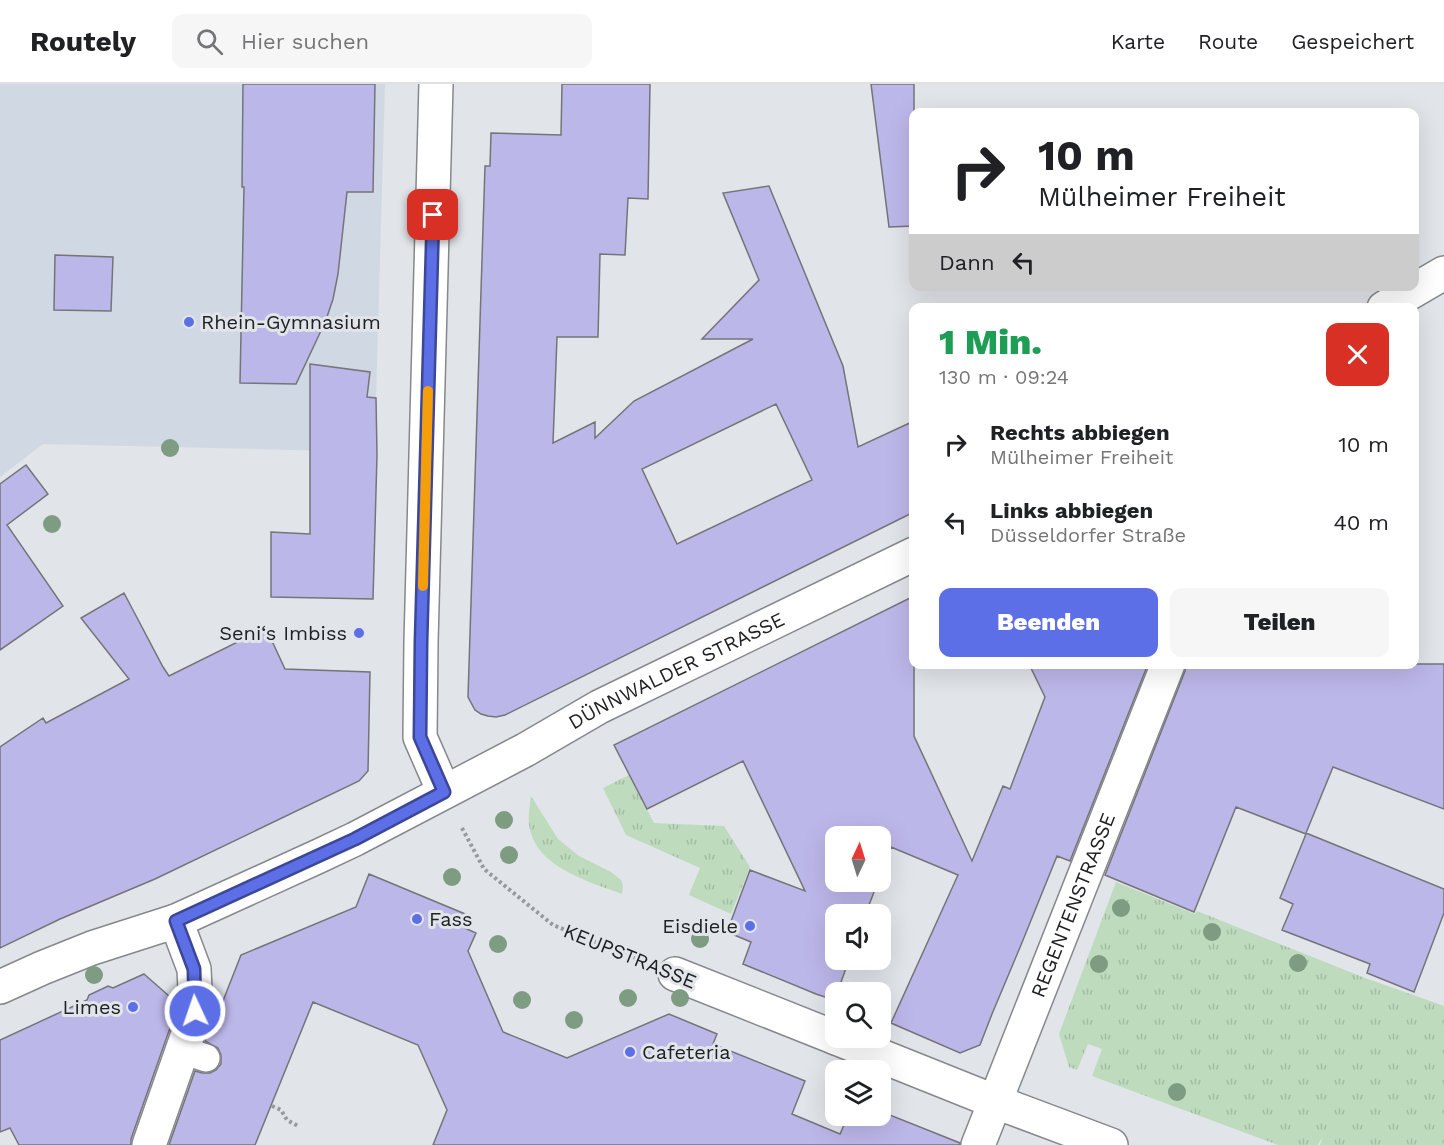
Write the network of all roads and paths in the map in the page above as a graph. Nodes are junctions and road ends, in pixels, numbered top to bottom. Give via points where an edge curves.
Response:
1 (436, 84) edge
2 (1444, 273) edge
3 (1419, 288) edge
4 (1413, 291) edge
5 (1393, 303) edge
6 (909, 556) edge
7 (1166, 669) edge
8 (444, 792) junction
9 (176, 921) junction
10 (675, 974) joint
11 (0, 987) edge
12 (825, 1034) edge
13 (861, 1048) edge
14 (996, 1102) junction
15 (272, 1106) dead end
16 (298, 1126) dead end
17 (149, 1145) edge
18 (978, 1145) edge
19 (1111, 1145) edge

1 - 8 street via 420,737
2 - 3 street
4 - 5 street
6 - 8 street, DÜNNWALDER STRASSE via 599,707
7 - 14 street, REGENTENSTRASSE
8 - 9 street, DÜNNWALDER STRASSE via 355,839
8 - 10 path, KEUPSTRASSE via 484,868 553,925
9 - 11 street, DÜNNWALDER STRASSE via 92,948
9 - 17 street via 194,969 194,1054
10 - 12 street, KEUPSTRASSE
13 - 14 street, KEUPSTRASSE
14 - 18 street, REGENTENSTRASSE
14 - 19 street, KEUPSTRASSE
15 - 16 path

